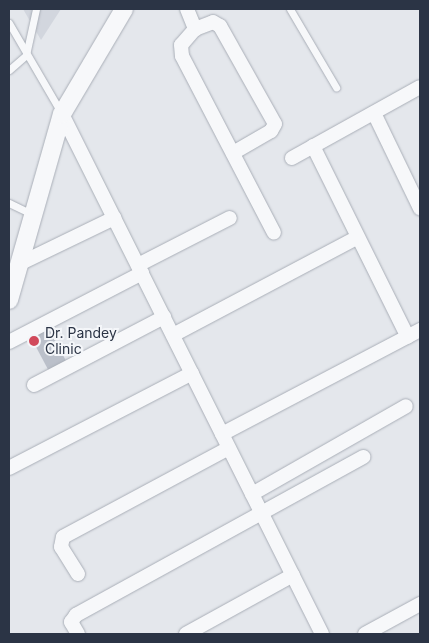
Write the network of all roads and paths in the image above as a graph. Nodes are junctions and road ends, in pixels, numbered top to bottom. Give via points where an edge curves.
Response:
1 (36, 9) edge
2 (124, 9) edge
3 (187, 9) edge
4 (290, 9) edge
5 (9, 23) edge
6 (195, 29) junction
7 (26, 55) junction
8 (9, 70) edge
9 (336, 87) dead end
10 (420, 87) edge
11 (374, 113) junction
12 (62, 114) junction
13 (313, 146) junction
14 (233, 153) junction
15 (292, 158) dead end
16 (9, 203) edge
17 (420, 208) edge
18 (32, 214) junction
19 (114, 218) junction
20 (230, 218) dead end
21 (274, 233) dead end
22 (358, 237) junction
23 (19, 264) junction
24 (140, 269) junction
25 (9, 300) edge
26 (164, 317) junction
27 (414, 333) edge
28 (173, 335) junction
29 (9, 342) edge
30 (192, 373) junction
31 (34, 385) dead end
32 (406, 406) dead end
33 (222, 434) junction
34 (229, 448) junction
35 (363, 457) dead end
36 (9, 468) edge
37 (252, 494) junction
38 (263, 515) junction
39 (78, 574) dead end
40 (292, 575) junction
41 (420, 604) edge
42 (78, 634) edge
43 (186, 634) edge
44 (322, 634) edge
45 (365, 634) edge

1 - 7 lane
2 - 12 street
3 - 6 street
4 - 9 lane
5 - 7 lane
6 - 14 street via 180,51
6 - 14 street via 213,22 220,26 275,124 271,132
7 - 8 lane
7 - 12 lane
10 - 11 street
11 - 13 street
11 - 17 street
12 - 18 street
12 - 19 street
13 - 15 street
13 - 22 street
14 - 21 street
16 - 18 lane
18 - 23 street
19 - 23 street
19 - 24 street
20 - 24 street
22 - 27 street
22 - 28 street
23 - 25 street
24 - 26 street
24 - 29 street
26 - 28 street
26 - 31 street
27 - 33 street
28 - 30 street
30 - 33 street
30 - 36 street
32 - 37 street
33 - 34 street
34 - 37 street
34 - 39 street via 63,537 61,547
35 - 38 street
37 - 38 street
38 - 40 street
38 - 42 street via 76,615 71,622
40 - 43 street
40 - 44 street
41 - 45 street

